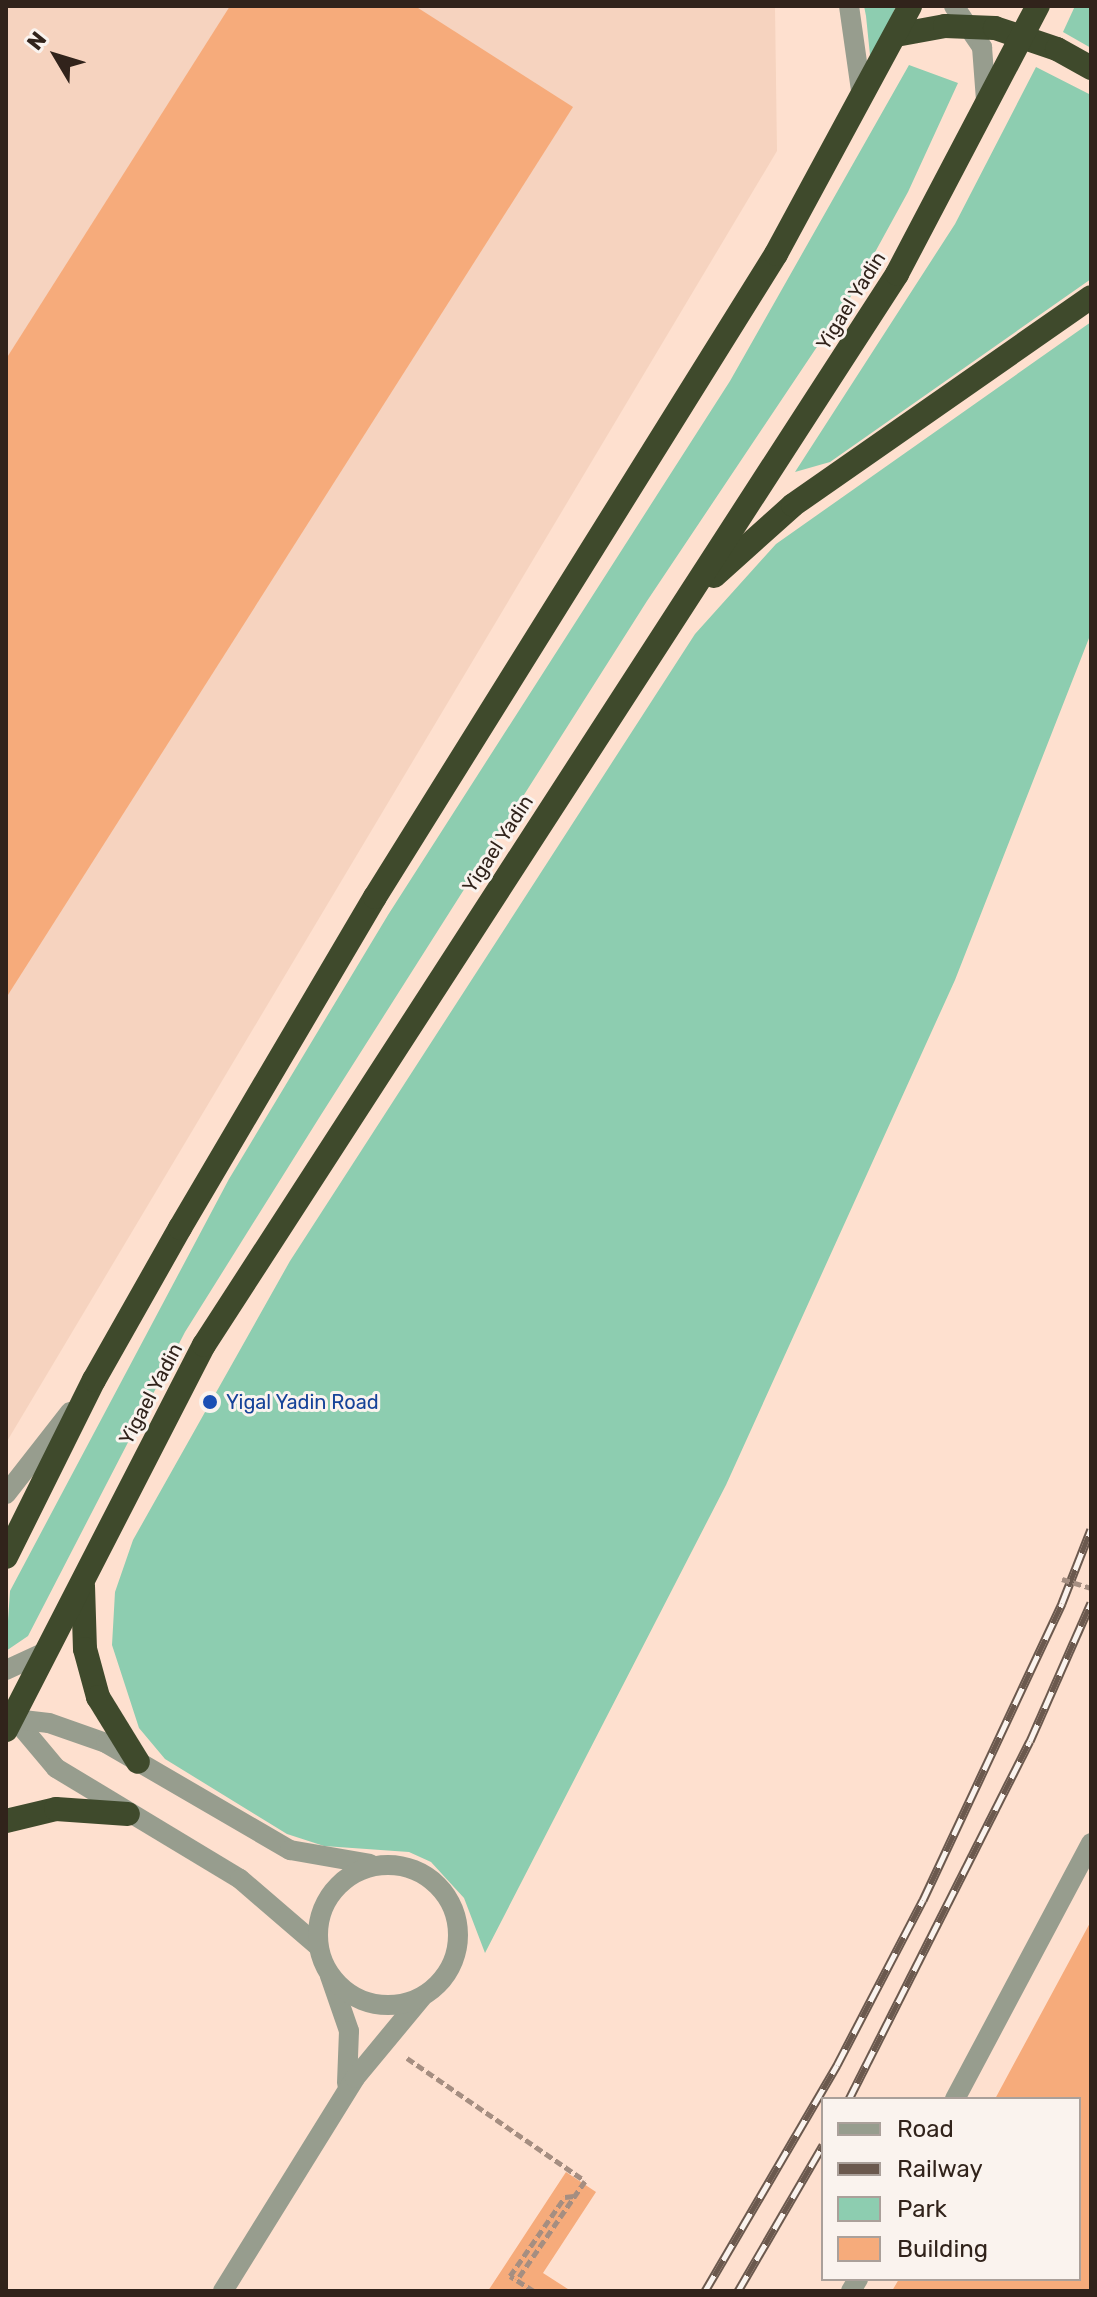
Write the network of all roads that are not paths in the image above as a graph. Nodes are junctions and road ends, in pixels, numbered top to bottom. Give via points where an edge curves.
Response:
1 (849, 6) edge
2 (910, 6) edge
3 (954, 6) edge
4 (1038, 6) edge
5 (972, 25) junction
6 (896, 35) junction
7 (1024, 36) junction
8 (1091, 68) edge
9 (862, 97) junction
10 (983, 116) junction
11 (1091, 297) edge
12 (681, 608) junction
13 (94, 1380) junction
14 (6, 1494) edge
15 (6, 1557) edge
16 (84, 1575) junction
17 (45, 1652) junction
18 (6, 1670) edge
19 (7, 1718) edge
20 (138, 1762) junction
21 (128, 1814) junction
22 (6, 1821) edge
23 (1091, 1843) edge
24 (378, 1865) junction
25 (318, 1946) junction
26 (330, 1976) junction
27 (422, 1997) junction
28 (956, 2097) edge
29 (341, 2098) junction
30 (223, 2291) edge

1 - 9 street
2 - 6 highway
3 - 5 street
4 - 7 highway, Yigael Yadin
5 - 6 highway
5 - 7 highway
5 - 10 street via 988,71
6 - 9 highway
7 - 8 highway
7 - 10 highway, Yigael Yadin
9 - 13 highway via 753,292 375,897
10 - 12 highway, Yigael Yadin via 897,274
11 - 12 highway via 793,505
12 - 16 highway, Yigael Yadin via 219,1321
13 - 14 street
13 - 15 highway
16 - 17 highway, Yigael Yadin
16 - 20 highway via 82,1619 92,1676 117,1733
17 - 18 street
17 - 19 highway, Yigael Yadin
19 - 20 street via 78,1732
19 - 21 street via 56,1768
20 - 24 street via 290,1850
21 - 22 highway via 56,1809
21 - 25 street via 240,1879
23 - 28 street
24 - 25 street via 335,1888 322,1910
24 - 27 street via 419,1871 441,1888 455,1912 456,1954 443,1978
25 - 26 street
26 - 27 street via 362,2001 403,2004
26 - 29 street via 351,2042
27 - 29 street via 381,2041
29 - 30 street

